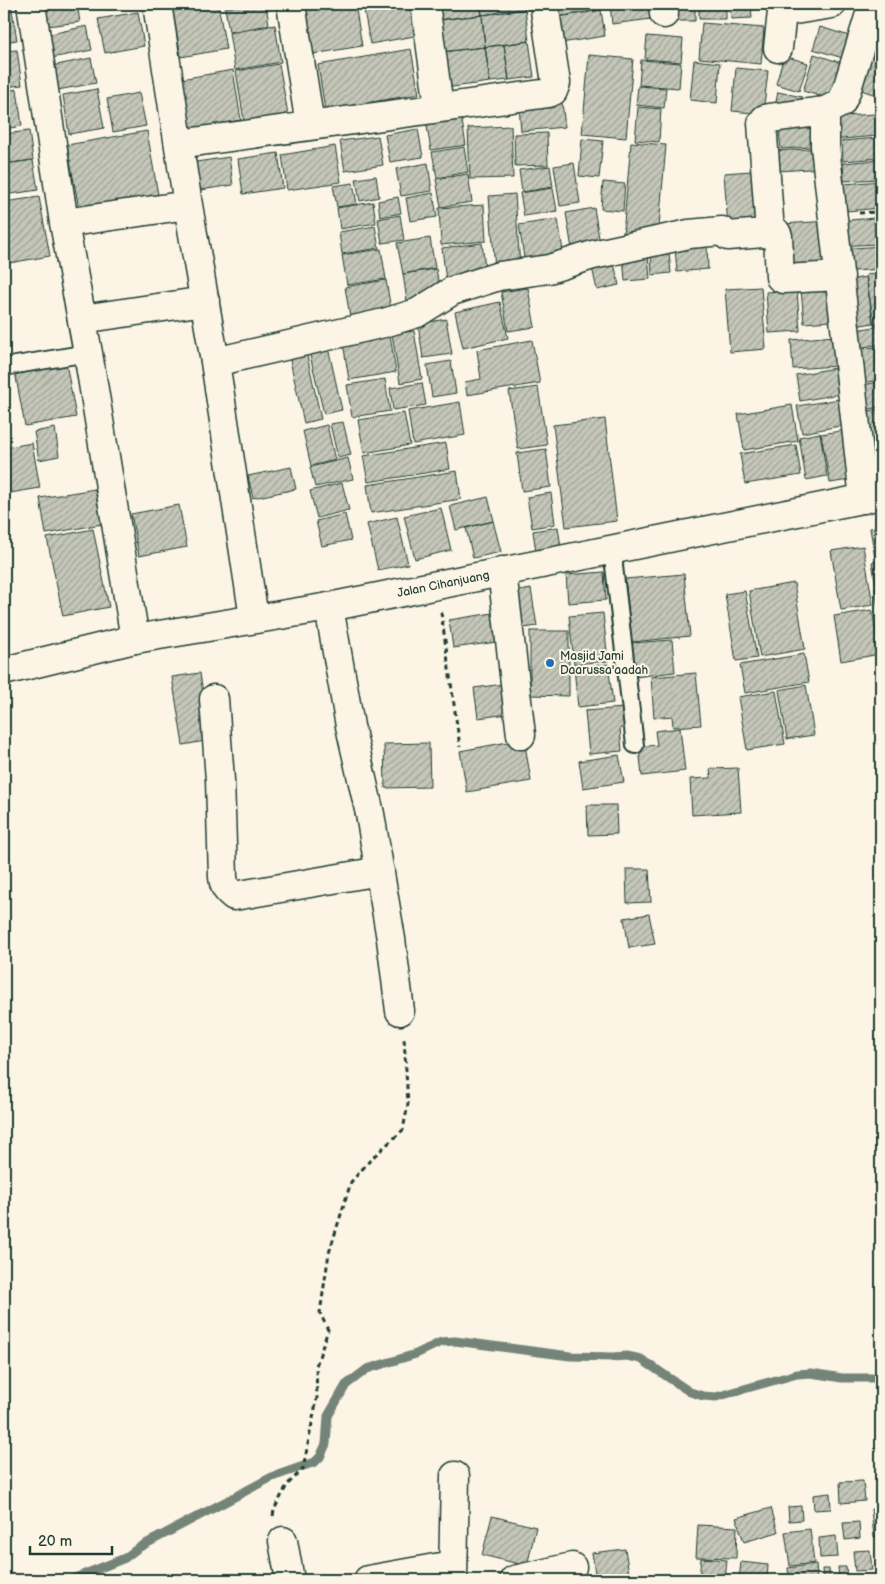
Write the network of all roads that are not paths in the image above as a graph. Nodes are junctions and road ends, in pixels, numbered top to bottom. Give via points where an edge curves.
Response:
1 (31, 4) edge
2 (157, 4) edge
3 (291, 4) edge
4 (425, 4) edge
5 (544, 4) edge
6 (832, 4) edge
7 (873, 4) edge
8 (781, 8) edge
9 (778, 48) dead end
10 (439, 107) junction
11 (825, 111) junction
12 (310, 125) junction
13 (178, 144) junction
14 (188, 205) junction
15 (64, 223) junction
16 (770, 232) junction
17 (840, 276) junction
18 (205, 301) junction
19 (82, 319) junction
20 (88, 353) junction
21 (215, 362) junction
22 (4, 367) edge
23 (872, 497) edge
24 (615, 548) junction
25 (502, 571) junction
26 (328, 607) junction
27 (254, 618) junction
28 (135, 639) junction
29 (4, 671) edge
30 (214, 699) dead end
31 (521, 734) dead end
32 (635, 745) dead end
33 (380, 871) junction
34 (400, 1010) road end
35 (454, 1476) dead end
36 (283, 1541) road end
37 (572, 1567) dead end
38 (453, 1573) edge
39 (290, 1580) edge
40 (368, 1580) edge
41 (514, 1580) edge

1 - 15 street
2 - 13 street
3 - 12 street
4 - 10 street
5 - 10 street via 556,83 553,91
6 - 8 street
7 - 11 street via 846,92 841,103
8 - 9 street
10 - 12 street
11 - 16 street via 770,118 762,123
11 - 17 street via 825,146
12 - 13 street
13 - 14 street
14 - 15 street
14 - 18 street
15 - 19 street
16 - 17 street via 776,232 778,236 780,277 784,280
16 - 21 street via 728,236 722,231 689,234 593,255 549,269 498,276 452,291 417,312 384,323
17 - 23 street
18 - 19 street
18 - 21 street
19 - 20 street
20 - 22 lane
20 - 28 street
21 - 27 street
23 - 24 street, Jalan Cihanjuang
24 - 25 street, Jalan Cihanjuang
24 - 32 lane via 614,566
25 - 26 street, Jalan Cihanjuang
25 - 31 street
26 - 27 street, Jalan Cihanjuang
26 - 33 street
27 - 28 street, Jalan Cihanjuang
28 - 29 street, Jalan Cihanjuang
30 - 33 street via 222,877 228,892 234,896
33 - 34 street
35 - 38 street
36 - 39 street
37 - 41 street
38 - 40 street

